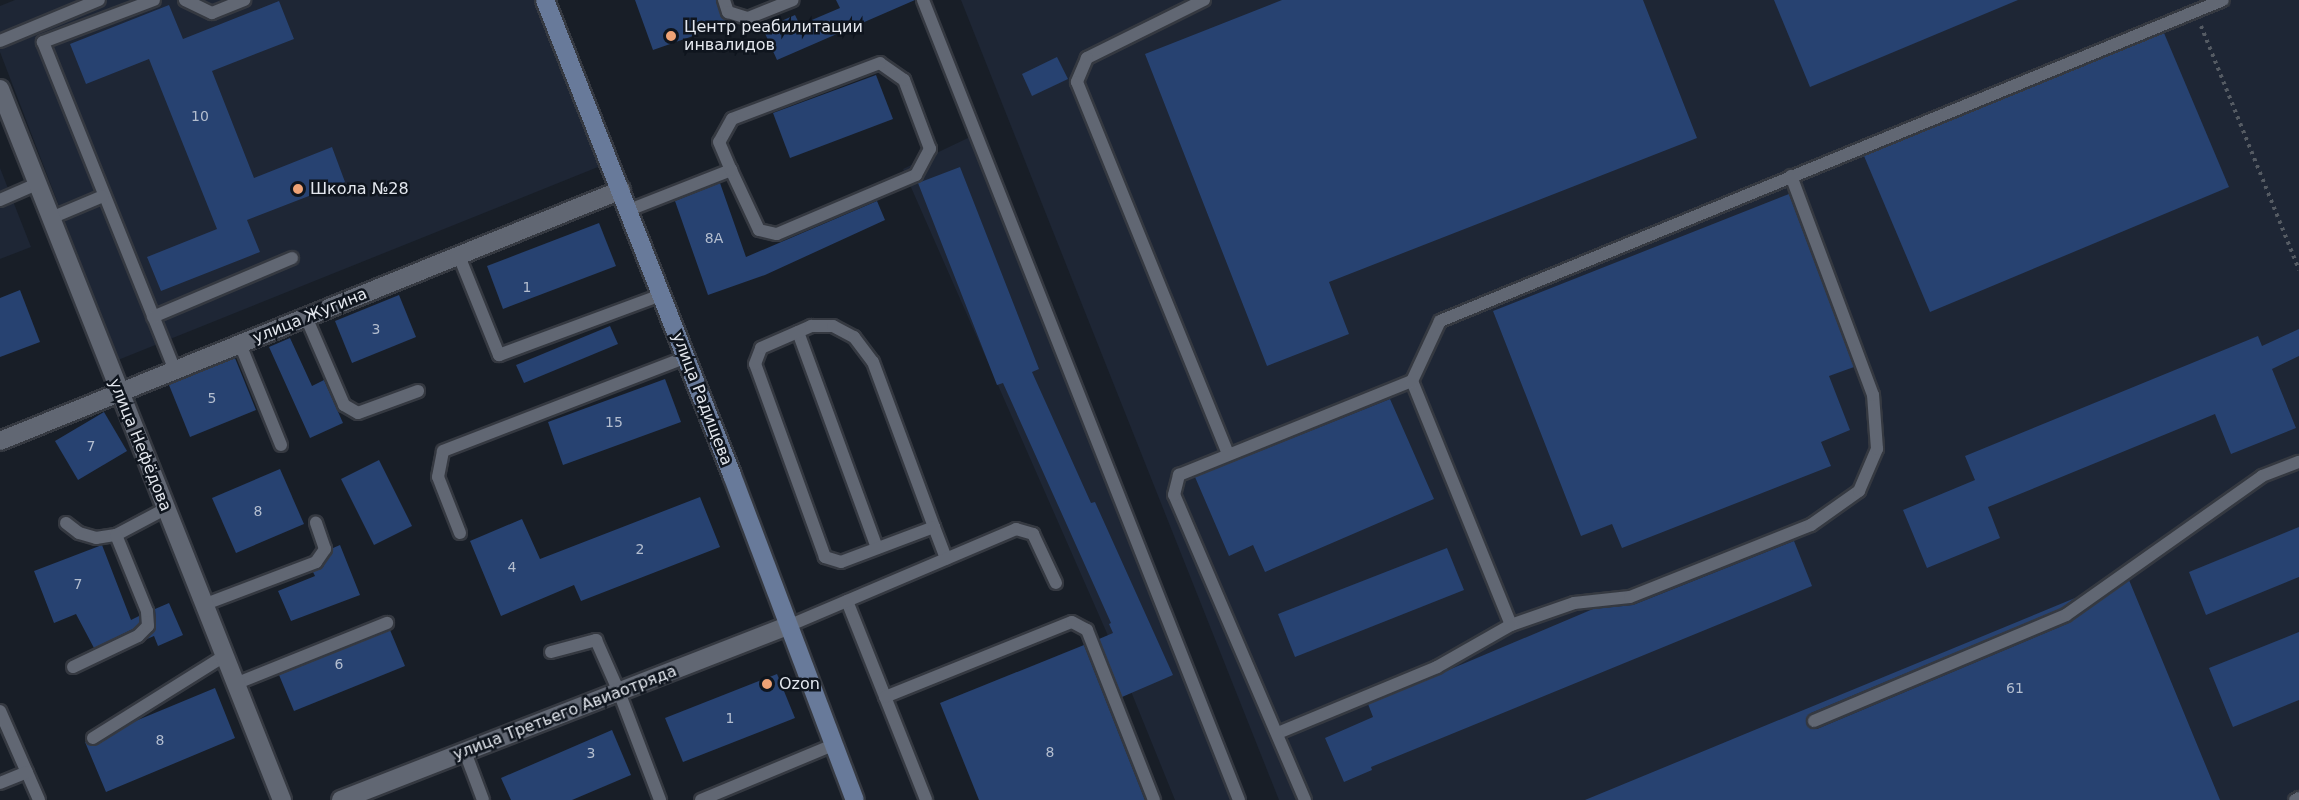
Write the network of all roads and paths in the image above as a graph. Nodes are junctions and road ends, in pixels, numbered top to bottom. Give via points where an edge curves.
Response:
1 (99, 0) edge
2 (154, 0) edge
3 (185, 0) edge
4 (244, 0) edge
5 (545, 0) edge
6 (724, 0) edge
7 (794, 0) edge
8 (923, 0) edge
9 (1204, 0) edge
10 (2223, 0) edge
11 (2195, 10) junction
12 (0, 41) edge
13 (0, 89) edge
14 (731, 170) junction
15 (1791, 176) junction
16 (37, 184) junction
17 (621, 190) junction
18 (103, 196) junction
19 (0, 200) edge
20 (629, 210) junction
21 (51, 218) junction
22 (459, 256) junction
23 (292, 258) dead end
24 (2299, 270) edge
25 (661, 295) junction
26 (153, 317) junction
27 (306, 317) junction
28 (798, 332) junction
29 (240, 344) junction
30 (686, 357) junction
31 (175, 370) junction
32 (1412, 381) junction
33 (418, 391) dead end
34 (119, 393) junction
35 (0, 441) edge
36 (281, 445) dead end
37 (1228, 454) junction
38 (2299, 462) edge
39 (165, 509) junction
40 (66, 523) dead end
41 (316, 523) dead end
42 (934, 527) junction
43 (460, 533) dead end
44 (116, 534) junction
45 (877, 548) junction
46 (945, 559) junction
47 (1056, 583) dead end
48 (847, 601) junction
49 (203, 605) junction
50 (387, 623) dead end
51 (1510, 625) junction
52 (788, 626) junction
53 (551, 652) dead end
54 (225, 656) junction
55 (73, 667) dead end
56 (236, 684) junction
57 (619, 692) junction
58 (885, 697) junction
59 (0, 711) edge
60 (1814, 721) dead end
61 (1278, 733) junction
62 (93, 738) dead end
63 (833, 745) junction
64 (465, 752) junction
65 (27, 772) junction
66 (0, 783) edge
67 (39, 800) edge
68 (282, 800) edge
69 (341, 800) edge
70 (483, 800) edge
71 (660, 800) edge
72 (701, 800) edge
73 (855, 800) edge
74 (926, 800) edge
75 (1154, 800) edge
76 (1239, 800) edge
77 (1305, 800) edge

1 - 12 lane
2 - 18 lane via 43,42
3 - 4 lane via 212,13
5 - 17 street, улица Радищева
6 - 7 lane via 728,12 748,18
8 - 76 lane
9 - 37 lane via 1087,58 1077,82
10 - 11 lane
11 - 15 lane
11 - 24 path
13 - 16 street, улица Нефёдова
14 - 14 lane via 759,230 777,234 916,175 930,150 904,80 880,63 732,119 719,142
14 - 20 lane
15 - 32 lane via 1440,321
15 - 51 lane via 1874,395 1877,449 1859,491 1811,525 1630,597 1574,603
16 - 19 lane
16 - 21 street, улица Нефёдова
17 - 20 street, улица Радищева
17 - 22 street, улица Жугина
18 - 21 lane
18 - 26 lane
20 - 25 street, улица Радищева
21 - 34 street, улица Нефёдова
22 - 25 lane via 498,355
22 - 27 street, улица Жугина
23 - 26 lane
25 - 30 street, улица Радищева
26 - 31 lane
27 - 29 street, улица Жугина
27 - 33 lane via 344,405 357,414
28 - 42 lane via 811,326 833,326 854,337 873,362
28 - 45 lane
28 - 45 lane via 761,348 754,364 825,556 840,562
29 - 31 street, улица Жугина
29 - 36 lane
30 - 43 lane via 443,451 438,477
30 - 52 street, улица Радищева
31 - 34 street, улица Жугина
32 - 37 lane
32 - 51 lane
34 - 35 street, улица Жугина
34 - 39 street, улица Нефёдова
37 - 61 lane via 1179,475 1174,495
38 - 60 lane via 2262,476 2066,615
39 - 44 lane
39 - 49 street, улица Нефёдова
40 - 44 lane via 79,533 96,538
41 - 49 lane via 325,549 316,562
42 - 45 lane
42 - 46 lane
44 - 55 lane via 147,611 148,626 138,636
46 - 47 lane via 1016,529 1033,534
46 - 48 lane
48 - 52 lane
48 - 58 lane
49 - 54 street, улица Нефёдова
50 - 56 lane
51 - 61 lane via 1437,667
52 - 57 street, улица Третьего Авиаотряда
52 - 63 street, улица Радищева
53 - 57 lane via 596,640
54 - 56 street, улица Нефёдова
54 - 62 lane
56 - 68 street, улица Нефёдова
57 - 64 street, улица Третьего Авиаотряда
57 - 71 lane
58 - 74 lane
58 - 75 lane via 1072,622 1087,630
59 - 65 lane
61 - 77 lane
63 - 72 lane
63 - 73 street, улица Радищева
64 - 69 street, улица Третьего Авиаотряда
64 - 70 lane
65 - 66 lane
65 - 67 lane

